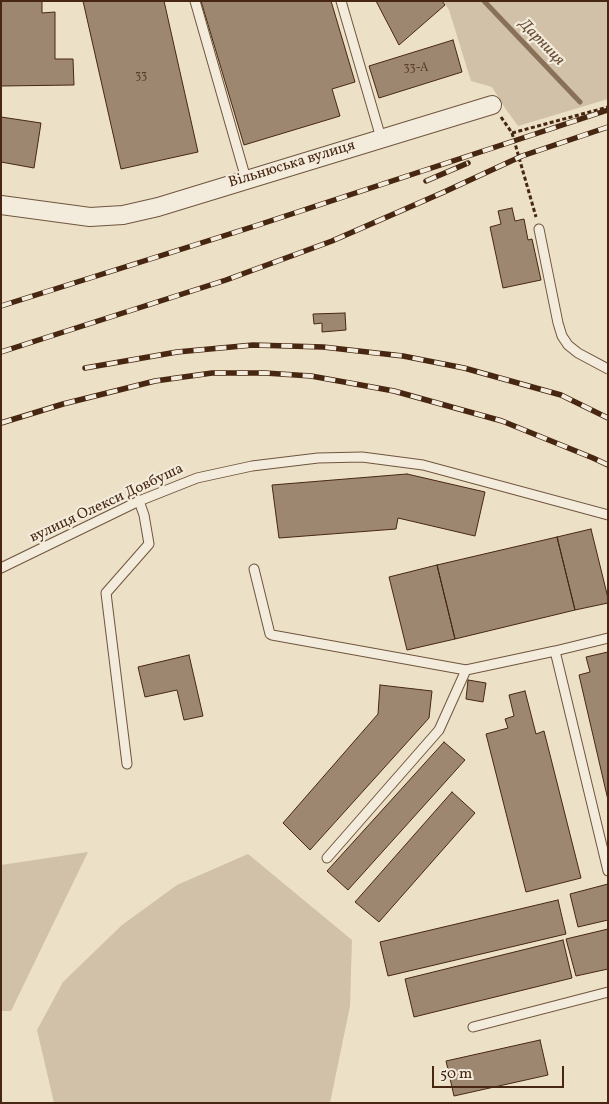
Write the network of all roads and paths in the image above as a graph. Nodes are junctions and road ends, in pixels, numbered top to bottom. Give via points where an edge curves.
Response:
1 (195, 1) edge
2 (341, 1) edge
3 (492, 105) joint
4 (608, 107) edge
5 (512, 133) junction
6 (382, 138) junction
7 (246, 179) junction
8 (1, 205) edge
9 (539, 229) joint
10 (608, 369) edge
11 (139, 501) junction
12 (608, 515) edge
13 (1, 568) edge
14 (254, 570) dead end
15 (608, 638) edge
16 (555, 650) junction
17 (466, 670) junction
18 (127, 764) dead end
19 (327, 858) dead end
20 (608, 870) edge
21 (608, 992) edge
22 (473, 1027) dead end

1 - 7 lane
2 - 6 lane
3 - 5 path
3 - 6 street, Вільнюська вулиця
4 - 5 path
5 - 9 path
6 - 7 street, Вільнюська вулиця
7 - 8 street, Вільнюська вулиця via 123,215 90,218
9 - 10 lane via 562,336 568,345
11 - 12 lane, вулиця Олекси Довбуша via 197,478 252,466 318,458 362,457 423,465
11 - 13 lane, вулиця Олекси Довбуша
11 - 18 lane via 150,544 106,594
14 - 17 lane via 272,636
15 - 16 lane
16 - 17 lane
16 - 20 lane
17 - 19 lane via 438,730
21 - 22 lane

